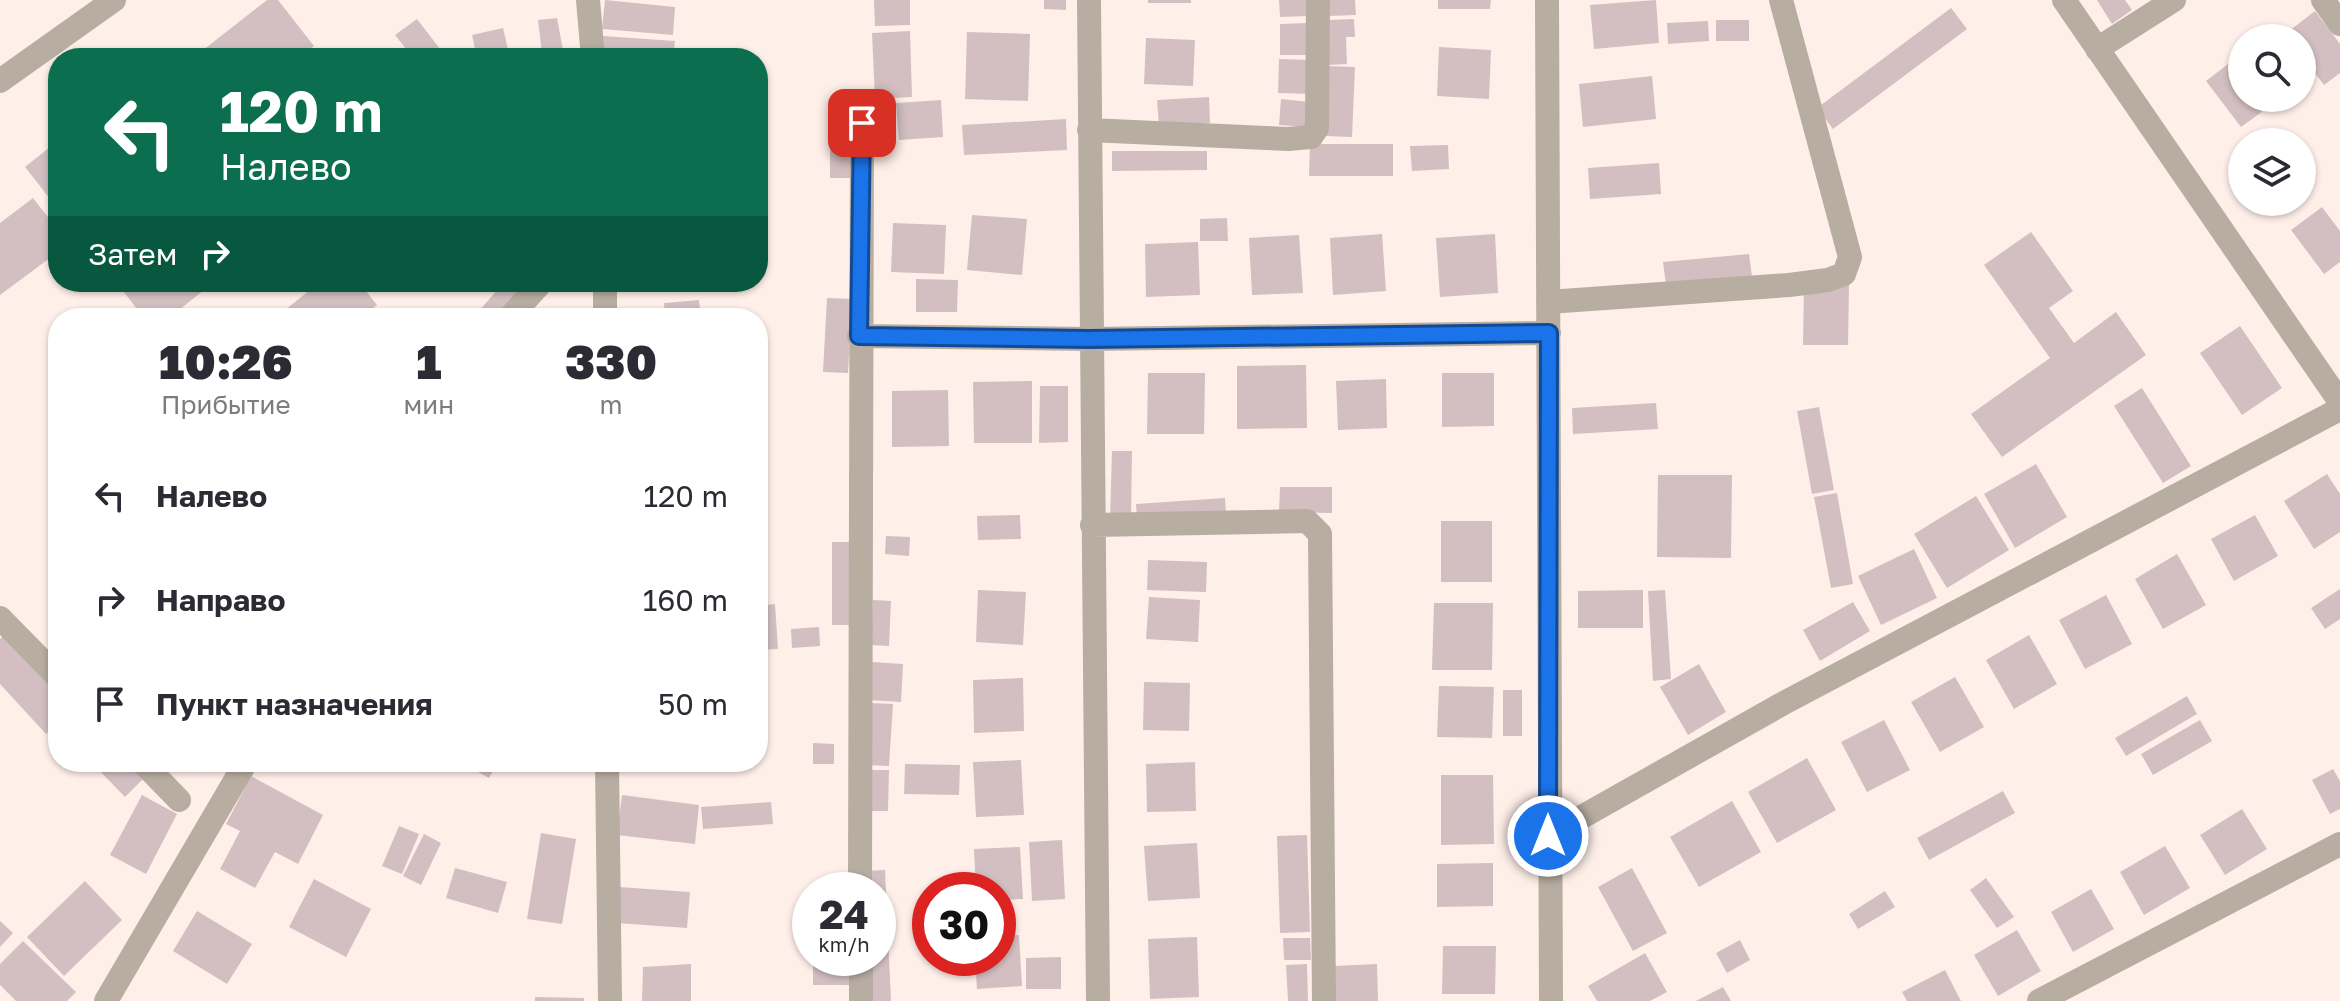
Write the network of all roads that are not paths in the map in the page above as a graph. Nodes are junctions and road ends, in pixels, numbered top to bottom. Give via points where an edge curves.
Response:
1 (114, 0) edge
2 (588, 0) edge
3 (1089, 0) edge
4 (1318, 0) edge
5 (1547, 0) edge
6 (1781, 0) edge
7 (2064, 0) edge
8 (2174, 0) edge
9 (2323, 0) edge
10 (2340, 24) edge
11 (592, 48) edge
12 (2097, 49) junction
13 (0, 81) edge
14 (862, 123) dead end
15 (1089, 130) junction
16 (533, 292) edge
17 (1548, 302) junction
18 (518, 308) edge
19 (1549, 333) junction
20 (859, 336) junction
21 (1089, 339) junction
22 (2340, 402) edge
23 (2340, 409) edge
24 (1092, 525) junction
25 (0, 618) edge
26 (48, 667) edge
27 (152, 772) edge
28 (240, 772) edge
29 (607, 772) edge
30 (179, 800) dead end
31 (1548, 836) junction
32 (2340, 844) edge
33 (860, 872) edge
34 (861, 976) edge
35 (106, 1001) edge
36 (610, 1001) edge
37 (861, 1001) edge
38 (1098, 1001) edge
39 (1324, 1001) edge
40 (1551, 1001) edge
41 (2039, 1001) edge

1 - 13 street
2 - 11 street
3 - 15 street
4 - 15 street via 1317,128 1311,137
5 - 17 street
6 - 17 street via 1850,257 1844,274 1789,285
7 - 12 street
8 - 12 street
9 - 10 street
12 - 22 street
14 - 20 street
15 - 21 street
16 - 18 street
17 - 19 street
19 - 21 street
19 - 31 street
20 - 21 street
20 - 33 street
21 - 24 street
23 - 31 street via 1782,704
24 - 38 street
24 - 39 street via 1307,521 1320,534
25 - 26 street
27 - 30 street
28 - 35 street
29 - 36 street
31 - 40 street
32 - 41 street
34 - 37 street

